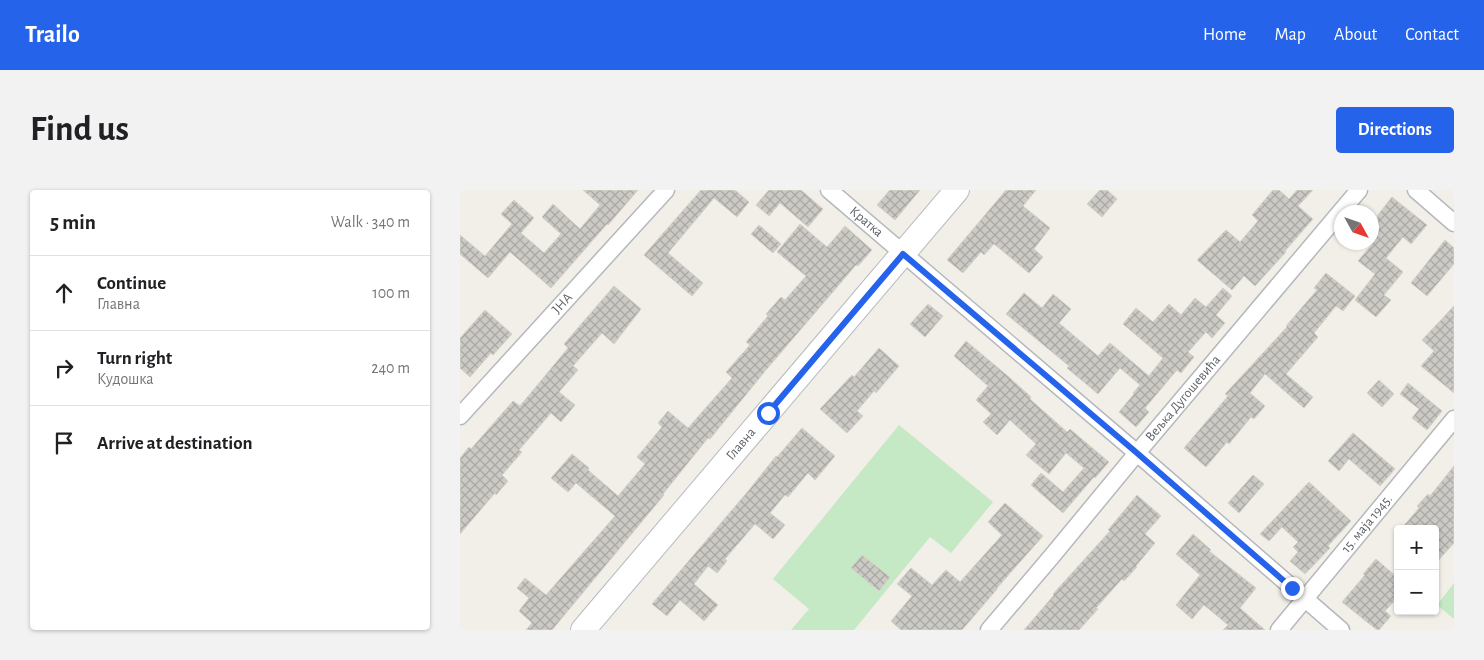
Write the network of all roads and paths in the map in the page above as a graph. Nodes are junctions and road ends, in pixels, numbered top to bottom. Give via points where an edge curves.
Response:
1 (666, 190) edge
2 (830, 190) edge
3 (958, 190) edge
4 (1359, 190) edge
5 (1416, 190) edge
6 (1454, 223) edge
7 (903, 254) junction
8 (460, 416) edge
9 (1454, 419) edge
10 (1137, 453) junction
11 (1304, 599) junction
12 (583, 630) edge
13 (990, 630) edge
14 (1279, 630) edge
15 (1341, 630) edge

1 - 8 street, ЈНА
2 - 7 street, Кратка
3 - 7 main road, Главна
4 - 10 street, Вељка Дугошевића
5 - 6 street
7 - 10 street, Кратка
7 - 12 main road, Главна
9 - 11 street, 15. маја 1945.
10 - 11 street, Кратка
10 - 13 street, Вељка Дугошевића
11 - 14 street, 15. маја 1945.
11 - 15 street, Кратка

